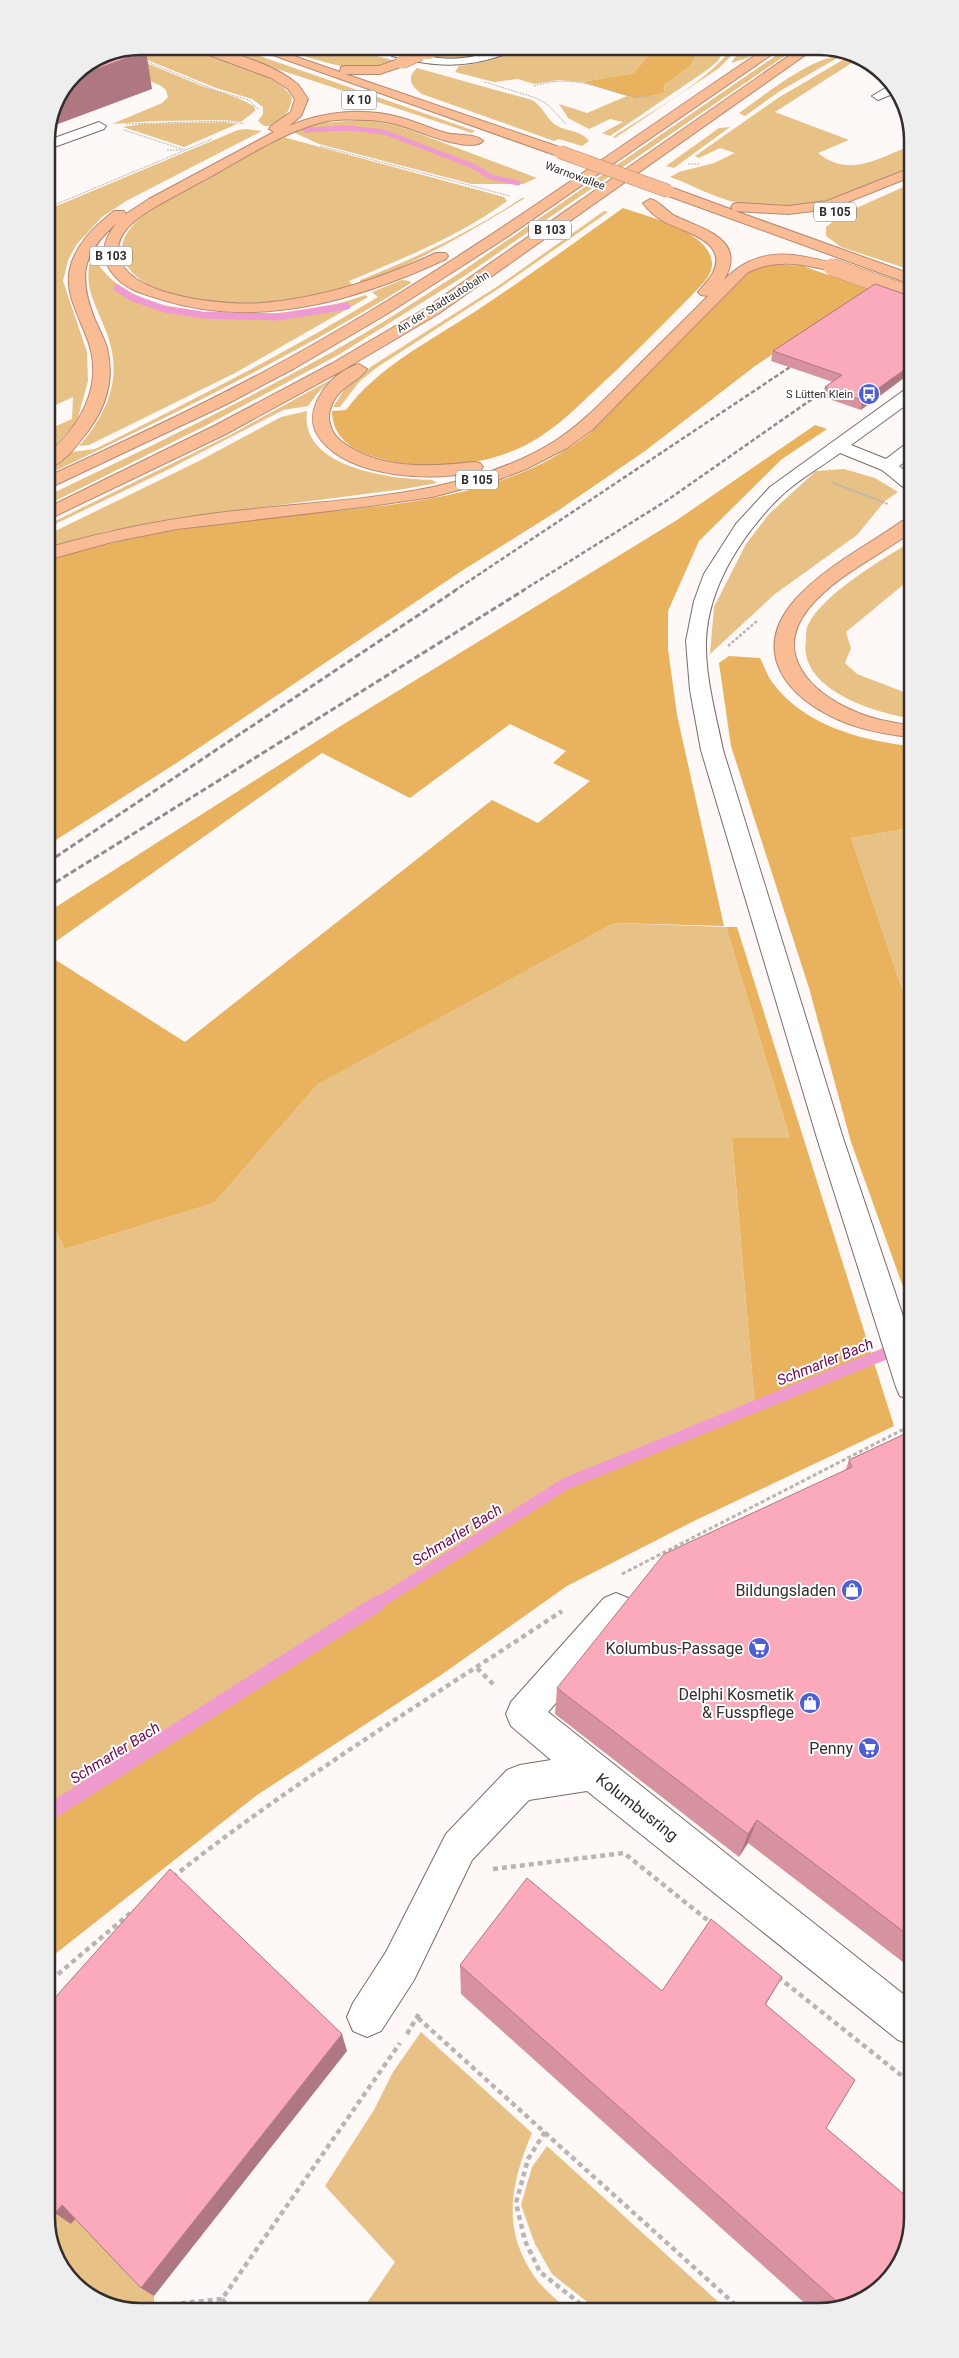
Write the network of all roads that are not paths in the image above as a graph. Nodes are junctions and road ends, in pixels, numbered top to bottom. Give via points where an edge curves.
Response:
1 (221, 55) edge
2 (278, 55) edge
3 (404, 55) edge
4 (422, 55) edge
5 (494, 55) edge
6 (765, 55) edge
7 (810, 55) edge
8 (287, 58) junction
9 (736, 58) dead end
10 (241, 61) junction
11 (406, 64) junction
12 (304, 82) dead end
13 (889, 92) edge
14 (878, 96) dead end
15 (367, 102) dead end
16 (693, 103) junction
17 (438, 109) junction
18 (108, 136) dead end
19 (476, 140) junction
20 (55, 143) edge
21 (493, 147) dead end
22 (567, 173) dead end
23 (904, 175) edge
24 (904, 182) edge
25 (670, 191) junction
26 (623, 193) dead end
27 (723, 228) dead end
28 (499, 234) junction
29 (768, 244) dead end
30 (832, 259) junction
31 (904, 277) edge
32 (904, 292) edge
33 (432, 311) junction
34 (904, 398) edge
35 (837, 446) junction
36 (904, 454) edge
37 (55, 457) edge
38 (888, 466) junction
39 (904, 478) edge
40 (55, 480) edge
41 (55, 510) edge
42 (904, 528) edge
43 (55, 552) edge
44 (904, 730) edge
45 (904, 1365) edge
46 (615, 1593) road end
47 (592, 1772) junction
48 (376, 2003) road end
49 (904, 2020) edge

1 - 10 highway
2 - 8 highway, Warnowallee / K 10
3 - 5 street via 453,64
4 - 11 highway, B 105
6 - 16 highway, An der Stadtautobahn / B 103
7 - 33 highway, An der Stadtautobahn / B 103 via 770,76
8 - 11 highway via 354,71
8 - 17 highway, Warnowallee / K 10
9 - 16 highway via 691,92
10 - 12 highway
10 - 37 highway via 293,85 301,94 302,104 298,113 287,124 120,213 101,228 85,249 76,270 76,289 100,350 98,398 88,422
11 - 17 highway, B 105 via 402,83
13 - 14 street
15 - 19 highway, K 10
16 - 28 highway, An der Stadtautobahn / B 103
17 - 25 highway, Warnowallee / B 105, bridge
18 - 20 street via 94,128
19 - 21 highway
19 - 28 highway, B 103 via 445,137 398,121 372,117 339,117 296,126 129,218 110,245 111,261 121,274 139,287 167,299 201,305 270,307 306,304 363,290
22 - 26 highway, Warnowallee
23 - 25 highway via 844,201 808,209 740,207
24 - 30 highway, B 105 via 834,213 820,223 813,232 815,239
25 - 30 highway, Warnowallee / B 105
27 - 33 highway via 646,201 668,218 690,226 718,244 724,254 725,266 717,282 581,415 534,447 478,466 418,471 381,466 335,446 320,422 321,409 329,394 349,376 421,330
28 - 40 highway, An der Stadtautobahn / B 103 via 322,346 189,417
29 - 30 highway, Warnowallee
30 - 31 highway, Warnowallee / B 105 via 851,257
30 - 32 highway, Warnowallee / B 105, bridge
30 - 43 highway, B 105 via 774,258 753,263 742,270 601,412 575,434 549,452 482,479 397,497 252,514 126,534
33 - 41 highway, An der Stadtautobahn / B 103 via 220,430
34 - 35 street
35 - 38 street
35 - 45 street via 776,491 742,528 714,574 704,601 696,641 712,750 830,1138
36 - 38 street
38 - 39 street
42 - 44 highway via 801,604 785,632 782,652 789,672 828,707 869,724
46 - 47 street via 523,1714
47 - 48 street, Kolumbusring via 520,1783 459,1847 400,1966
47 - 49 street, Kolumbusring

